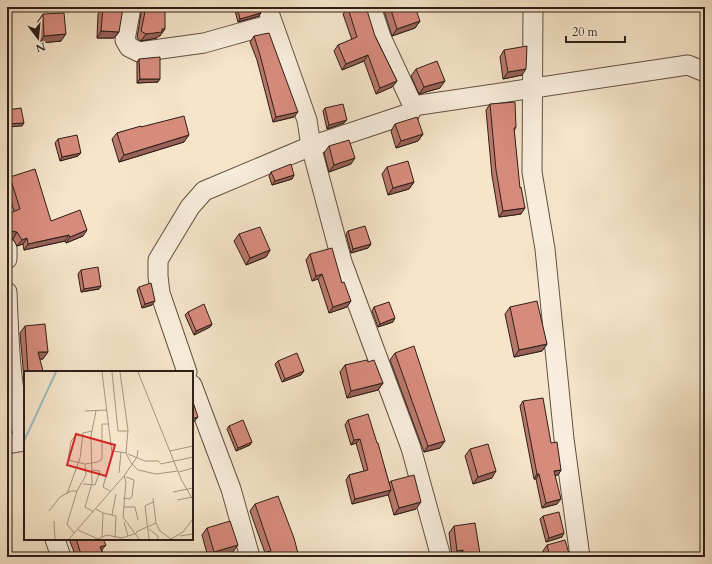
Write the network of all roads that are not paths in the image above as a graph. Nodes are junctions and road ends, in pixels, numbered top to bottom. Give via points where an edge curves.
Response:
1 (131, 7) edge
2 (371, 7) edge
3 (533, 7) edge
4 (269, 16) edge
5 (705, 72) edge
6 (533, 89) junction
7 (413, 106) junction
8 (311, 146) junction
9 (7, 248) edge
10 (7, 258) edge
11 (7, 292) edge
12 (187, 371) edge
13 (193, 388) edge
14 (24, 438) edge
15 (24, 441) edge
16 (7, 444) edge
17 (55, 540) edge
18 (61, 557) edge
19 (250, 557) edge
20 (441, 557) edge
21 (580, 557) edge

1 - 4 street via 125,40 129,47 139,52 204,43
2 - 7 street via 381,37
3 - 6 street
4 - 8 street via 307,120
5 - 6 street via 688,65
6 - 7 street
6 - 21 street via 532,172 545,249 564,439
7 - 8 street via 410,113 403,116
8 - 12 street via 204,191 190,207 158,260 160,293
8 - 20 street via 342,262 411,448
9 - 10 street
11 - 14 street via 8,337 17,417
13 - 19 street via 231,489
15 - 16 street
17 - 18 street

